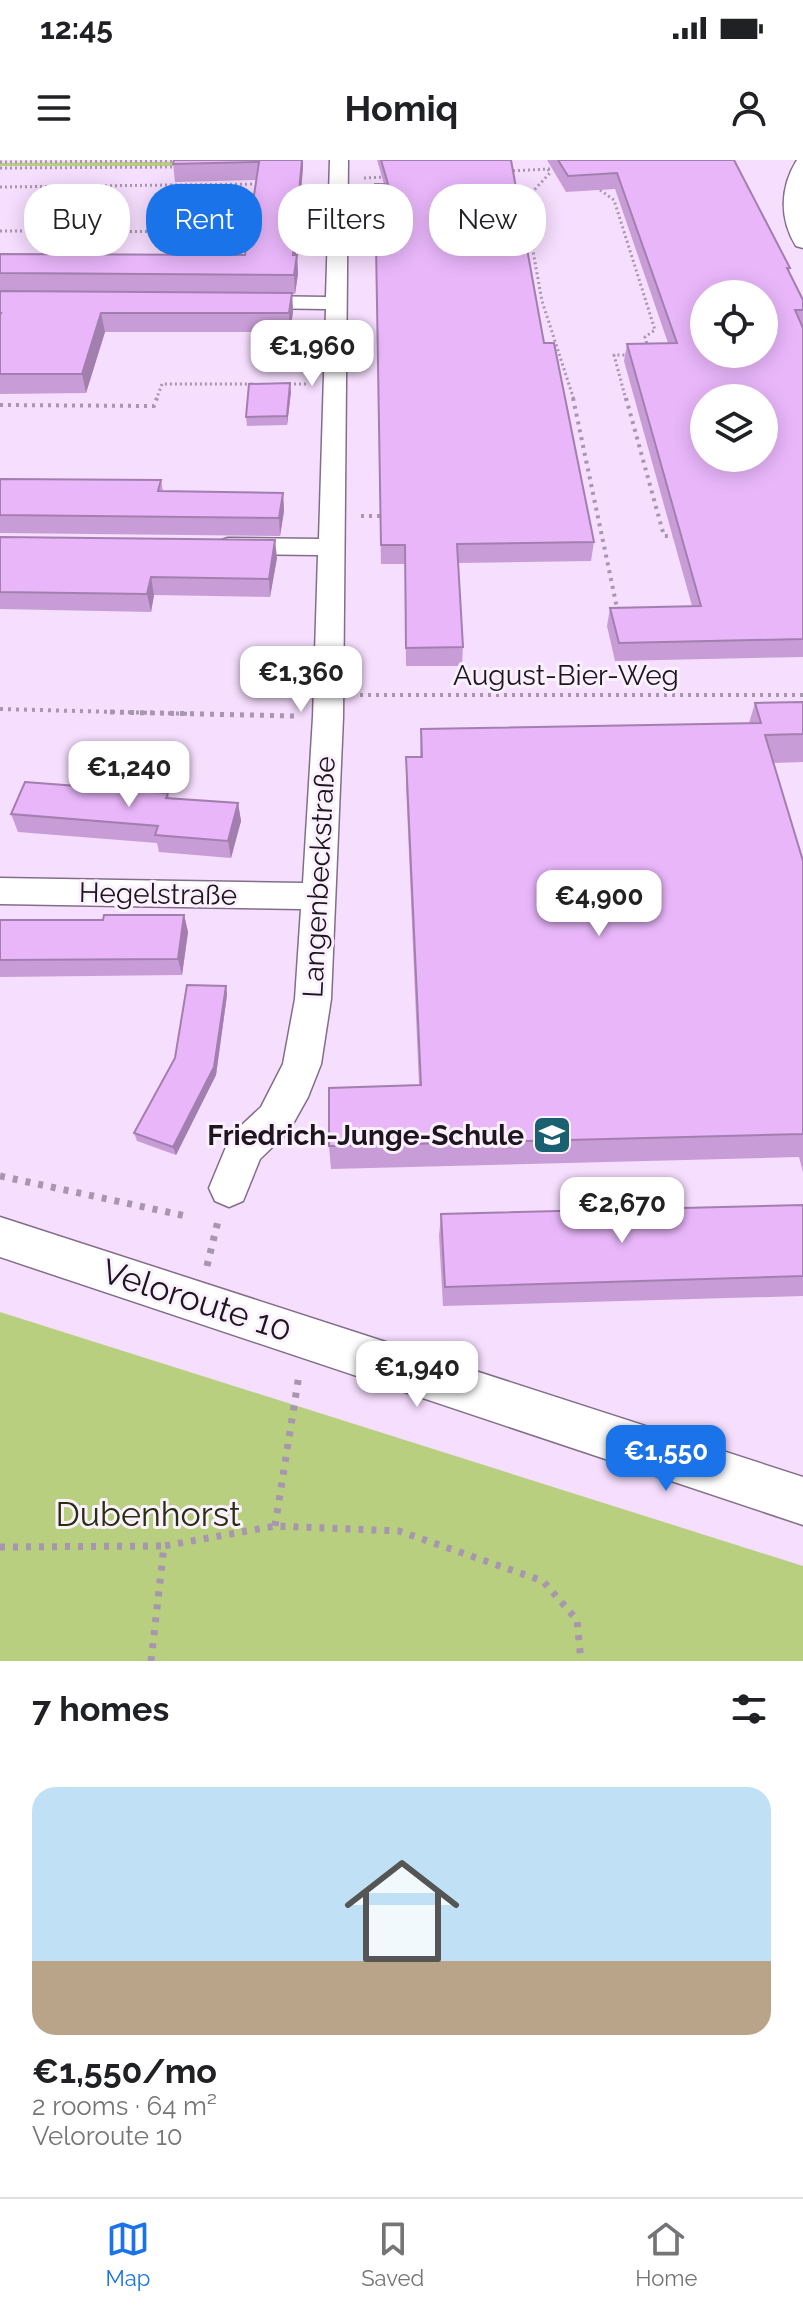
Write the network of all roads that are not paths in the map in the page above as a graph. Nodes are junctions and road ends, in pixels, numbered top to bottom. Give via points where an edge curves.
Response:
1 (803, 164) edge
2 (339, 169) edge
3 (803, 242) edge
4 (229, 302) edge
5 (337, 303) junction
6 (210, 546) edge
7 (332, 547) junction
8 (0, 891) edge
9 (317, 896) junction
10 (229, 1188) road end
11 (0, 1237) edge
12 (803, 1501) edge

1 - 3 street via 792,202 793,222
2 - 5 street, Langenbeckstraße
4 - 5 street
5 - 7 street, Langenbeckstraße
6 - 7 street
7 - 9 street, Langenbeckstraße
8 - 9 street, Hegelstraße
9 - 10 street, Langenbeckstraße via 313,999 302,1064 275,1119 245,1148
11 - 12 street, Veloroute 10

